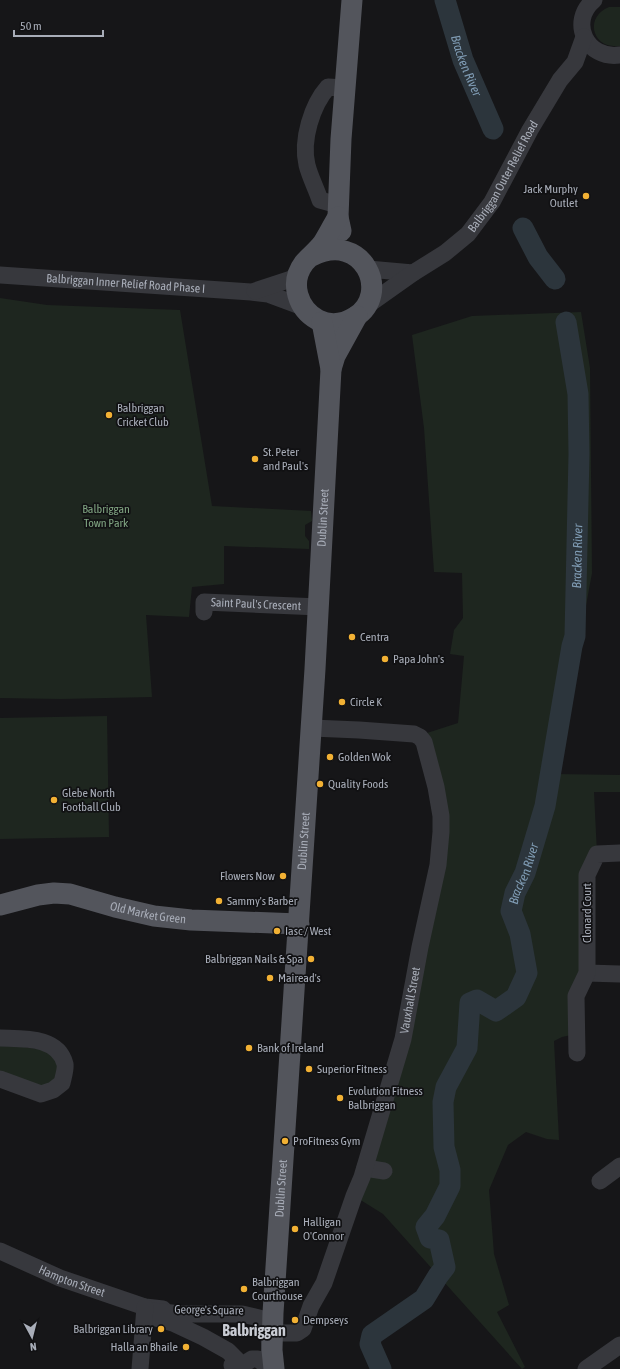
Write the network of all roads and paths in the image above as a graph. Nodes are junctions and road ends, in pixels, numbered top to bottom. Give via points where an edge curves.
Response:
1 (352, 0) edge
2 (594, 0) edge
3 (584, 37) junction
4 (615, 56) edge
5 (575, 62) junction
6 (345, 88) junction
7 (338, 211) junction
8 (312, 256) junction
9 (361, 262) junction
10 (299, 273) junction
11 (413, 273) junction
12 (0, 275) edge
13 (251, 292) junction
14 (303, 307) junction
15 (361, 312) junction
16 (322, 322) junction
17 (331, 369) junction
18 (319, 607) junction
19 (204, 612) dead end
20 (312, 728) junction
21 (620, 853) edge
22 (0, 905) edge
23 (299, 924) junction
24 (587, 973) junction
25 (620, 974) edge
26 (0, 1038) edge
27 (576, 1053) dead end
28 (0, 1079) edge
29 (620, 1166) edge
30 (365, 1168) junction
31 (384, 1171) dead end
32 (600, 1181) dead end
33 (2, 1255) edge
34 (145, 1306) junction
35 (273, 1323) junction
36 (620, 1345) edge
37 (272, 1368) edge
38 (140, 1369) edge
39 (586, 1369) edge

1 - 6 main road
2 - 3 street via 586,8 582,18
3 - 4 street via 596,51
3 - 5 street, Balbriggan Outer Relief Road
4 - 5 street
5 - 11 street, Balbriggan Outer Relief Road via 560,80 492,202 472,229 445,253
6 - 7 main road
6 - 7 street via 328,87 321,95 310,118 306,146 307,164 320,200
7 - 8 main road via 322,244
7 - 9 main road via 342,234
8 - 9 main road via 322,251 344,250
8 - 10 main road via 304,263
9 - 11 street
9 - 15 main road via 371,278 372,288 370,298
10 - 13 street, Balbriggan Inner Relief Road Phase I via 291,279
10 - 14 main road via 296,284
11 - 15 street, Balbriggan Outer Relief Road
12 - 13 street, Balbriggan Inner Relief Road Phase I
13 - 14 street, Balbriggan Inner Relief Road Phase I via 268,294
14 - 16 main road via 311,316
15 - 16 main road via 346,322
15 - 17 main road, Dublin Street via 335,356
16 - 17 main road, Dublin Street
17 - 18 main road, Dublin Street
18 - 19 street, Saint Paul's Crescent via 204,602
18 - 20 main road, Dublin Street
20 - 23 main road, Dublin Street
20 - 30 street, Vauxhall Street via 414,734 420,737 424,742 434,777 440,816 438,865 403,1039
21 - 24 street, Clonard Court via 597,854 587,875
22 - 23 main road, Old Market Green via 38,895 70,894 154,916
23 - 35 main road, Dublin Street
24 - 25 street
24 - 27 street, Clonard Court via 576,996
26 - 28 street via 40,1040 56,1048 65,1065 62,1083 53,1090 41,1094
29 - 32 street
30 - 31 street
30 - 35 street, Vauxhall Street via 324,1283 311,1306 303,1329 297,1333
33 - 34 street, Hampton Street via 60,1278
34 - 35 street, George's Square via 167,1310 222,1309
34 - 38 street
35 - 37 main road, Dublin Street
36 - 39 street
37 - 37 street, George's Square via 269,1334 263,1319 244,1314 151,1311 152,1316 173,1323 228,1350 237,1360 232,1365 258,1359

